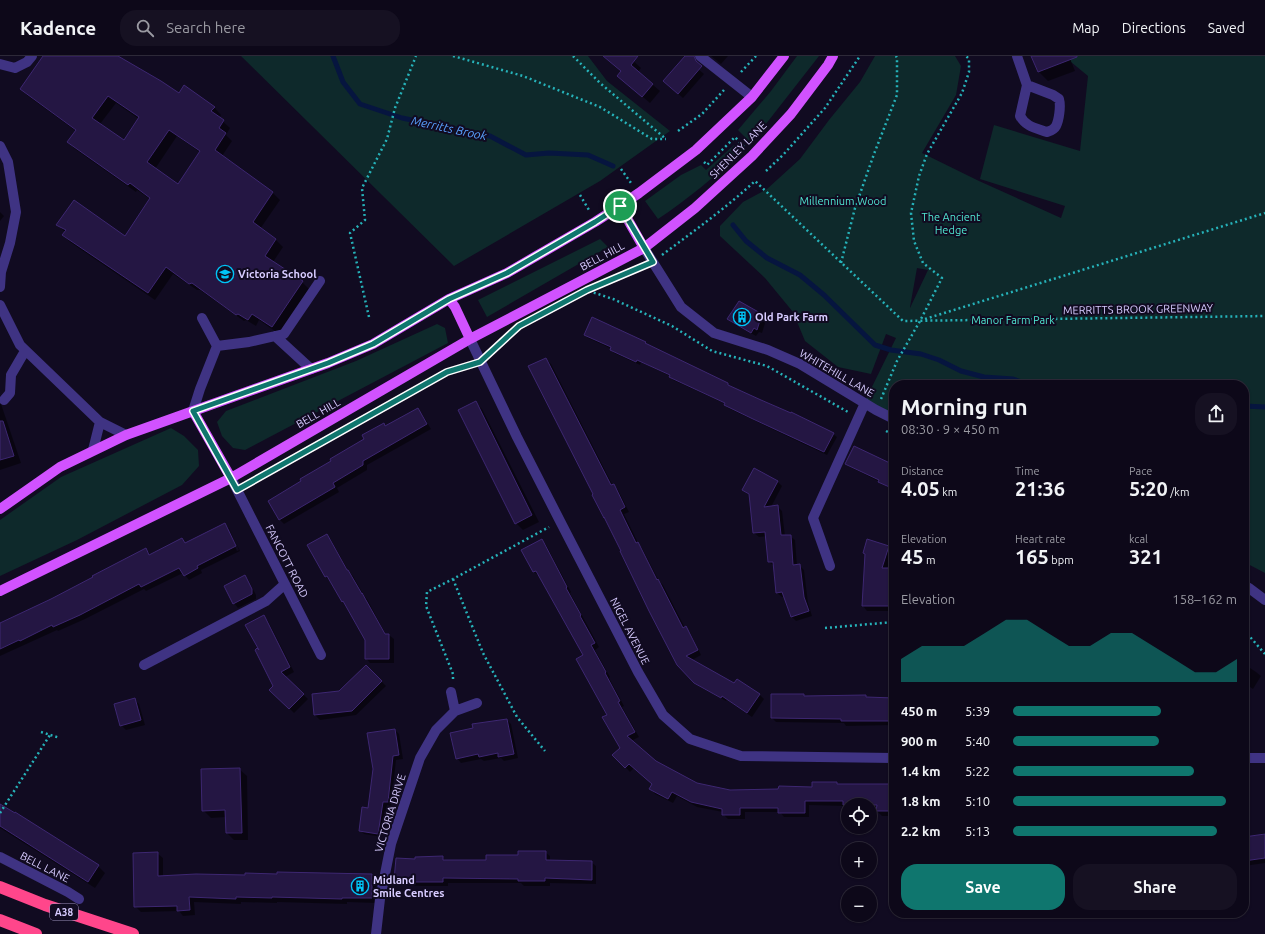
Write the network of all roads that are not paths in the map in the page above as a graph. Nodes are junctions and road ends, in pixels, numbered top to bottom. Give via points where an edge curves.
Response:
1 (32, 56) edge
2 (700, 56) edge
3 (784, 56) edge
4 (834, 56) edge
5 (1017, 56) edge
6 (0, 64) edge
7 (1027, 85) junction
8 (752, 97) junction
9 (0, 146) edge
10 (620, 206) junction
11 (644, 248) junction
12 (320, 281) dead end
13 (0, 286) edge
14 (449, 299) junction
15 (0, 305) edge
16 (202, 318) dead end
17 (275, 336) junction
18 (470, 339) junction
19 (217, 346) junction
20 (25, 351) junction
21 (311, 369) junction
22 (4, 400) dead end
23 (865, 403) junction
24 (193, 411) junction
25 (889, 416) edge
26 (100, 422) junction
27 (126, 435) junction
28 (93, 450) junction
29 (231, 478) junction
30 (0, 509) edge
31 (830, 566) dead end
32 (285, 584) junction
33 (1249, 588) edge
34 (0, 591) edge
35 (1265, 600) edge
36 (321, 655) dead end
37 (144, 665) dead end
38 (451, 692) road end
39 (477, 702) dead end
40 (455, 711) junction
41 (889, 758) edge
42 (1249, 758) edge
43 (1265, 758) edge
44 (0, 858) edge
45 (0, 886) edge
46 (79, 899) dead end
47 (0, 920) edge
48 (36, 934) edge
49 (131, 934) edge
50 (376, 934) edge

1 - 6 street via 27,62 15,68
2 - 8 street
3 - 8 main road
4 - 11 main road, SHENLEY LANE via 790,114 752,156 695,208
5 - 7 street
7 - 7 street via 1020,116 1023,122 1047,132 1053,129 1061,105 1059,99
8 - 10 main road via 696,150
9 - 13 street via 8,162 16,212
10 - 11 main road
10 - 14 main road via 507,273
11 - 18 main road, BELL HILL
11 - 23 street, WHITEHILL LANE via 681,307 714,333 768,350 800,364
12 - 17 street via 284,334
14 - 18 main road
14 - 21 main road via 373,344
15 - 20 street
16 - 19 street
17 - 19 street
17 - 21 street
18 - 29 main road, BELL HILL
18 - 41 street, NIGEL AVENUE via 638,672 663,715 690,739 741,756
19 - 24 street
20 - 22 street via 12,375 10,393
20 - 26 street
21 - 24 main road
23 - 25 street, WHITEHILL LANE
23 - 31 street via 813,518
24 - 27 main road
24 - 29 main road
26 - 27 street
26 - 28 street
27 - 28 main road
28 - 30 main road via 60,467
29 - 32 street, FANCOTT ROAD
29 - 34 main road, BELL HILL
32 - 36 street, FANCOTT ROAD
32 - 37 street via 266,601
33 - 35 street
38 - 40 street
39 - 40 street, VICTORIA DRIVE
40 - 50 street, VICTORIA DRIVE via 436,730 420,758 391,844
42 - 43 street
44 - 46 street, BELL LANE
45 - 49 highway, A38 via 45,905
47 - 48 highway

